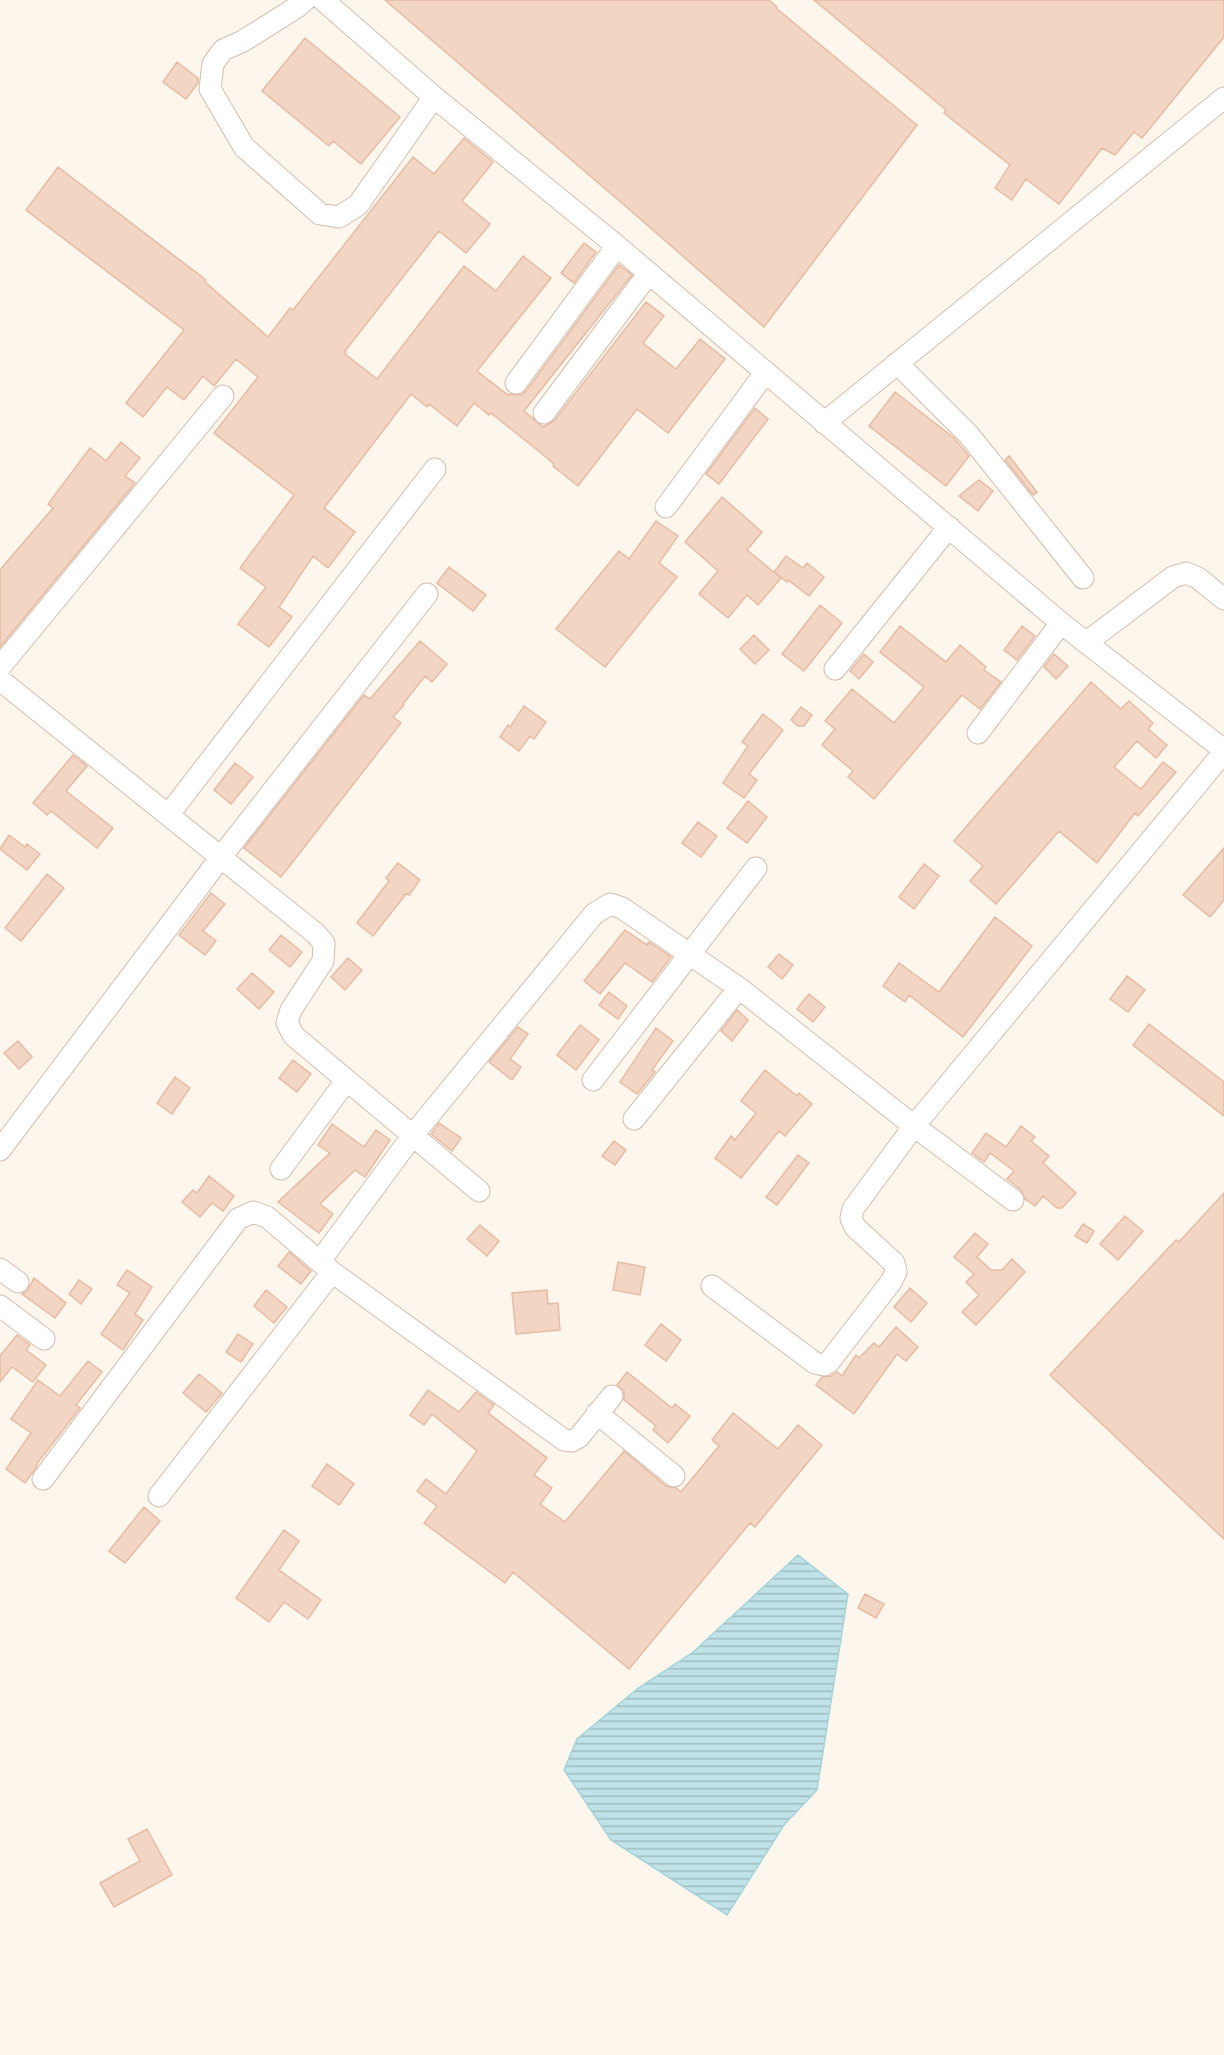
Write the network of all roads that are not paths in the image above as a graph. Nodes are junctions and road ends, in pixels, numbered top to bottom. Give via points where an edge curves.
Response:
1 (305, 0) edge
2 (323, 0) edge
3 (434, 96) junction
4 (1224, 98) edge
5 (617, 246) junction
6 (649, 273) junction
7 (897, 363) junction
8 (765, 373) junction
9 (516, 383) dead end
10 (223, 396) dead end
11 (544, 413) dead end
12 (824, 423) junction
13 (435, 469) dead end
14 (666, 507) dead end
15 (948, 527) junction
16 (1083, 578) dead end
17 (427, 594) dead end
18 (1224, 599) edge
19 (1061, 623) junction
20 (1087, 642) junction
21 (0, 668) edge
22 (835, 669) dead end
23 (0, 680) edge
24 (978, 733) dead end
25 (1224, 751) edge
26 (169, 814) junction
27 (221, 857) junction
28 (756, 868) dead end
29 (690, 953) junction
30 (739, 988) junction
31 (593, 1080) dead end
32 (346, 1081) junction
33 (634, 1119) dead end
34 (914, 1126) junction
35 (413, 1135) junction
36 (0, 1150) edge
37 (281, 1169) dead end
38 (479, 1191) dead end
39 (1013, 1200) dead end
40 (326, 1266) junction
41 (0, 1269) edge
42 (18, 1282) dead end
43 (712, 1286) dead end
44 (0, 1306) edge
45 (44, 1340) dead end
46 (612, 1396) dead end
47 (597, 1413) junction
48 (674, 1476) dead end
49 (43, 1479) dead end
50 (159, 1496) dead end

1 - 3 street via 223,50 213,64 210,88 244,147 320,214 339,217 358,205
2 - 3 street
3 - 5 street
4 - 7 street
5 - 6 street
5 - 9 street
6 - 8 street
6 - 11 street
7 - 12 street
7 - 16 street via 969,435
8 - 12 street
8 - 14 street
10 - 21 street
12 - 15 street
13 - 26 street
15 - 19 street
15 - 22 street
17 - 27 street
18 - 20 street via 1198,578 1186,573 1173,577
19 - 20 street
19 - 24 street
20 - 25 street
23 - 26 street
25 - 34 street
26 - 27 street
27 - 32 street via 324,943 323,961 291,1010 288,1023 294,1036
27 - 36 street
28 - 29 street
29 - 30 street
29 - 31 street
29 - 35 street via 622,908 610,904 594,914
30 - 33 street
30 - 34 street
32 - 35 street
32 - 37 street
34 - 39 street
34 - 43 street via 850,1218 894,1263 896,1272 829,1362 815,1363
35 - 38 street
35 - 40 street
40 - 47 street via 564,1440 579,1437
40 - 49 street via 267,1217 253,1212 238,1219
40 - 50 street
41 - 42 street
44 - 45 street
46 - 47 street
47 - 48 street

